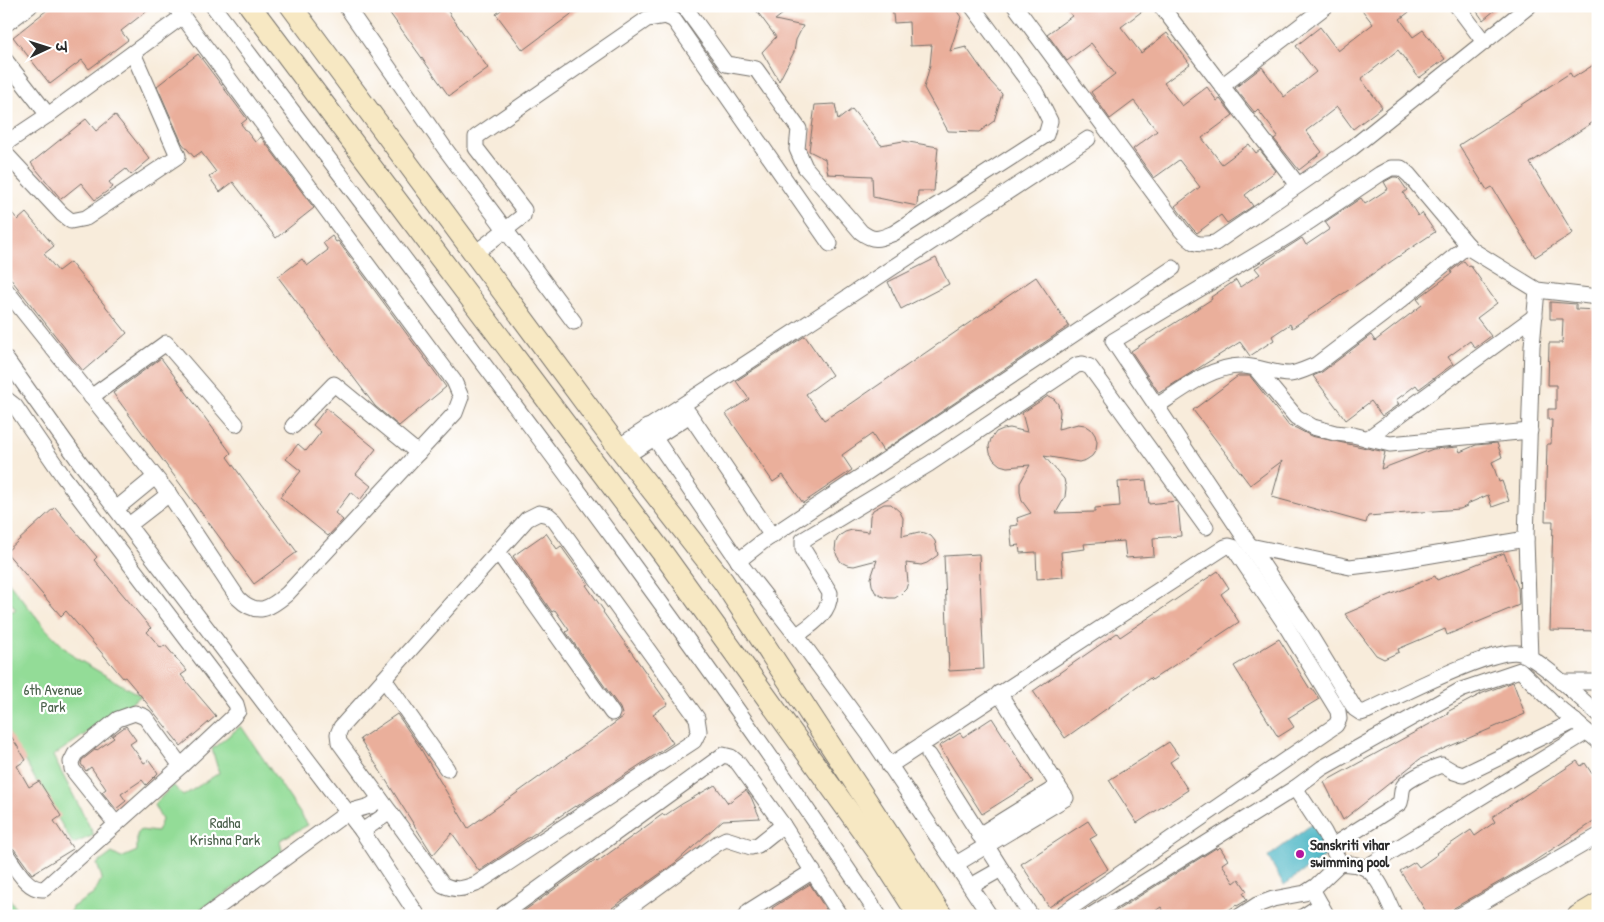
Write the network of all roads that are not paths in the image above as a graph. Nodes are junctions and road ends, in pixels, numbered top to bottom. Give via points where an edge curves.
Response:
1 (30, 6) edge
2 (213, 6) edge
3 (250, 6) edge
4 (291, 6) edge
5 (346, 6) edge
6 (684, 6) edge
7 (972, 6) edge
8 (1015, 6) edge
9 (1161, 6) edge
10 (1326, 6) edge
11 (1457, 6) edge
12 (1530, 6) edge
13 (179, 11) edge
14 (6, 24) edge
15 (1484, 42) junction
16 (133, 52) junction
17 (6, 62) edge
18 (1222, 86) junction
19 (48, 115) junction
20 (1088, 139) dead end
21 (6, 143) edge
22 (6, 154) edge
23 (1298, 185) junction
24 (504, 229) junction
25 (830, 244) dead end
26 (1468, 245) junction
27 (474, 254) junction
28 (1172, 268) dead end
29 (6, 290) edge
30 (1537, 290) junction
31 (1598, 297) edge
32 (1535, 316) junction
33 (574, 322) dead end
34 (6, 359) edge
35 (1255, 368) junction
36 (91, 396) junction
37 (6, 399) edge
38 (1157, 406) junction
39 (686, 410) junction
40 (236, 424) dead end
41 (293, 426) dead end
42 (1530, 431) junction
43 (651, 432) junction
44 (1367, 439) junction
45 (622, 451) junction
46 (418, 453) junction
47 (155, 477) junction
48 (168, 494) junction
49 (116, 509) junction
50 (1206, 527) dead end
51 (136, 535) junction
52 (772, 536) junction
53 (1526, 539) junction
54 (1250, 546) junction
55 (117, 548) junction
56 (498, 552) junction
57 (128, 560) junction
58 (738, 561) junction
59 (796, 636) junction
60 (1530, 658) junction
61 (384, 679) junction
62 (1561, 682) junction
63 (1598, 682) edge
64 (999, 693) junction
65 (612, 713) dead end
66 (1598, 714) edge
67 (1575, 722) junction
68 (1592, 736) edge
69 (929, 755) dead end
70 (181, 766) junction
71 (889, 766) junction
72 (447, 769) dead end
73 (1295, 788) junction
74 (380, 799) junction
75 (348, 812) junction
76 (390, 812) junction
77 (116, 824) junction
78 (783, 825) junction
79 (362, 830) junction
80 (1598, 836) edge
81 (983, 840) junction
82 (1332, 846) junction
83 (6, 854) edge
84 (1340, 863) junction
85 (956, 864) junction
86 (1365, 868) junction
87 (1001, 869) junction
88 (813, 871) junction
89 (971, 886) junction
90 (1312, 889) junction
91 (1598, 904) edge
92 (1324, 910) edge
93 (749, 914) edge
94 (206, 916) edge
95 (418, 916) edge
96 (501, 916) edge
97 (618, 916) edge
98 (841, 916) edge
99 (879, 916) edge
100 (919, 916) edge
101 (942, 916) edge
102 (990, 916) edge
103 (1031, 916) edge
104 (1059, 916) edge
105 (1090, 916) edge
106 (1240, 916) edge
107 (1304, 916) edge
108 (1395, 916) edge
109 (1459, 916) edge
110 (1578, 916) edge

1 - 14 street
2 - 99 street via 630,560 804,803
3 - 100 street via 664,555 878,852
4 - 27 street
5 - 24 street
6 - 7 street via 726,64 756,69 799,129 796,149 805,167 861,232 869,238 878,239 894,233 1046,135 1050,121 1035,91
8 - 23 street via 1192,242 1201,245 1214,243
9 - 18 street
10 - 18 street
11 - 15 street
12 - 15 street
13 - 16 street
13 - 46 street via 454,381 461,397 456,413
15 - 23 street via 1352,148
16 - 19 street
16 - 22 street via 178,156 86,218 71,222
17 - 19 street
18 - 23 street
19 - 21 street
20 - 39 street via 828,310
24 - 25 street via 523,216 524,210 476,148 476,138 647,19 665,16 674,20
24 - 27 street
24 - 33 street
26 - 30 street
26 - 35 street via 1316,365 1290,374
26 - 38 street via 1409,175 1400,168 1391,168 1291,234 1113,341
27 - 45 street
28 - 52 street
29 - 36 street
30 - 31 street
30 - 32 street
32 - 42 street
32 - 44 street
34 - 49 street
35 - 38 street via 1237,366 1217,370
35 - 44 street via 1296,417 1313,427
36 - 40 street via 166,343
36 - 47 street
37 - 55 street via 15,406
38 - 54 street
39 - 43 street
39 - 52 street
41 - 46 street via 334,384
42 - 44 street via 1390,444
42 - 53 street
43 - 45 street
43 - 58 street
45 - 101 street via 723,581
46 - 48 street via 286,594 272,606 260,610 246,606 238,598
47 - 48 street
47 - 49 street
48 - 51 street
49 - 51 street
50 - 59 street via 1090,367 1077,365 929,464 803,540 803,549 830,598 819,619
51 - 55 street
51 - 57 street
51 - 75 street
52 - 58 street
53 - 54 street via 1350,566
53 - 60 street
54 - 60 street via 1360,713 1489,657 1513,651
55 - 57 street
56 - 61 street
56 - 65 street
56 - 76 street via 527,519 539,513 556,521 697,718 699,731 694,741 476,884 462,889 453,890 443,885
57 - 70 street via 236,704 238,711
58 - 59 street
59 - 71 street
60 - 62 street
61 - 72 street
61 - 74 street via 341,726 338,734 340,742
62 - 63 street
62 - 66 street
64 - 71 street
64 - 81 street via 1066,798
64 - 104 street via 1229,546 1233,547 1283,621 1338,711 1336,726
67 - 68 street
67 - 73 street via 1520,670 1461,690 1322,768
67 - 82 street via 1463,774 1442,765 1436,767 1405,783 1400,803
68 - 86 street
69 - 81 street
70 - 77 street
70 - 77 street via 145,717 135,712 118,720 75,754 72,769
71 - 85 street
73 - 82 street
73 - 105 street
74 - 75 street via 370,806
74 - 76 street
75 - 79 street
75 - 94 street
76 - 79 street
77 - 83 street via 44,889 31,886
78 - 88 street
78 - 96 street via 738,763 723,755
78 - 97 street via 751,847 726,839 718,843
79 - 95 street
80 - 109 street
81 - 85 street
81 - 87 street
82 - 84 street
84 - 86 street
84 - 90 street
85 - 89 street
86 - 108 street via 1375,877
87 - 89 street
87 - 103 street
88 - 93 street
88 - 98 street
89 - 102 street
90 - 92 street
90 - 106 street via 1273,899
91 - 110 street
92 - 107 street

